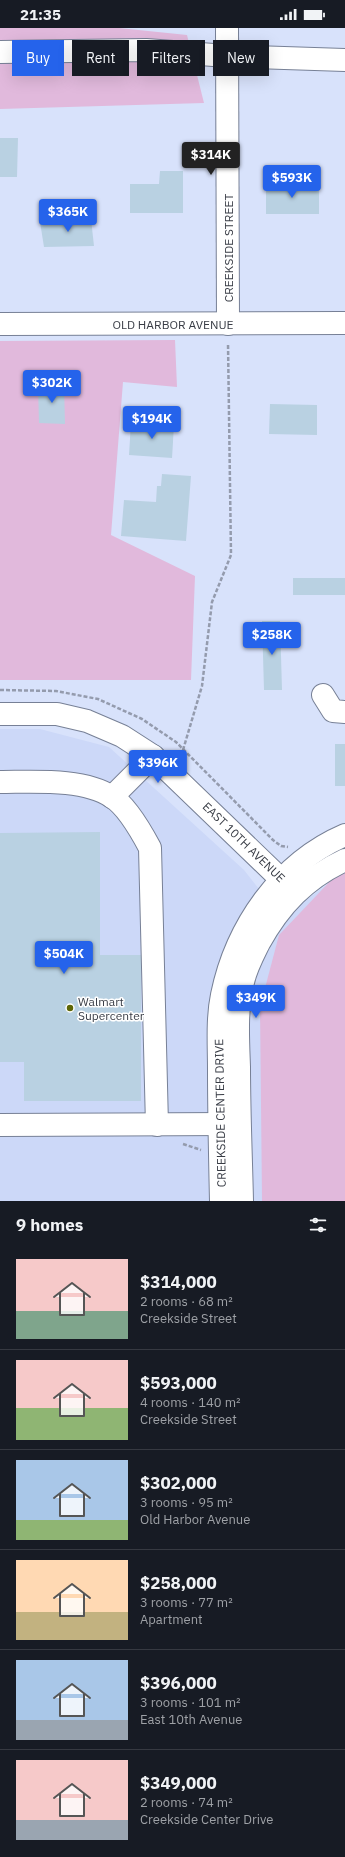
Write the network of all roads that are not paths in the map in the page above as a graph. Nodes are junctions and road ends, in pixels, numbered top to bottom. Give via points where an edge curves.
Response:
1 (227, 28) edge
2 (227, 40) edge
3 (0, 52) edge
4 (213, 55) edge
5 (269, 57) edge
6 (345, 60) edge
7 (227, 76) edge
8 (0, 324) edge
9 (228, 324) junction
10 (345, 324) edge
11 (323, 695) dead end
12 (345, 712) edge
13 (0, 714) edge
14 (153, 756) junction
15 (0, 782) edge
16 (112, 797) junction
17 (345, 835) edge
18 (345, 860) edge
19 (288, 886) junction
20 (157, 1124) junction
21 (229, 1124) junction
22 (0, 1125) edge
23 (221, 1201) edge
24 (242, 1201) edge

1 - 2 street, CREEKSIDE STREET
3 - 4 street via 146,50
5 - 6 street
7 - 9 street, CREEKSIDE STREET
8 - 9 street, OLD HARBOR AVENUE
9 - 10 street, OLD HARBOR AVENUE
11 - 12 street via 333,711
13 - 14 street, EAST 10TH AVENUE via 57,714 87,721 122,736
14 - 16 street
14 - 19 street, EAST 10TH AVENUE
15 - 16 street via 86,786
16 - 20 street via 138,825 150,848
17 - 19 street, CREEKSIDE CENTER DRIVE via 296,865
18 - 19 street, CREEKSIDE CENTER DRIVE
19 - 21 street, CREEKSIDE CENTER DRIVE via 256,911 234,952 227,975 220,1010
20 - 21 street
20 - 22 street
21 - 23 street, CREEKSIDE CENTER DRIVE
21 - 24 street, CREEKSIDE CENTER DRIVE

